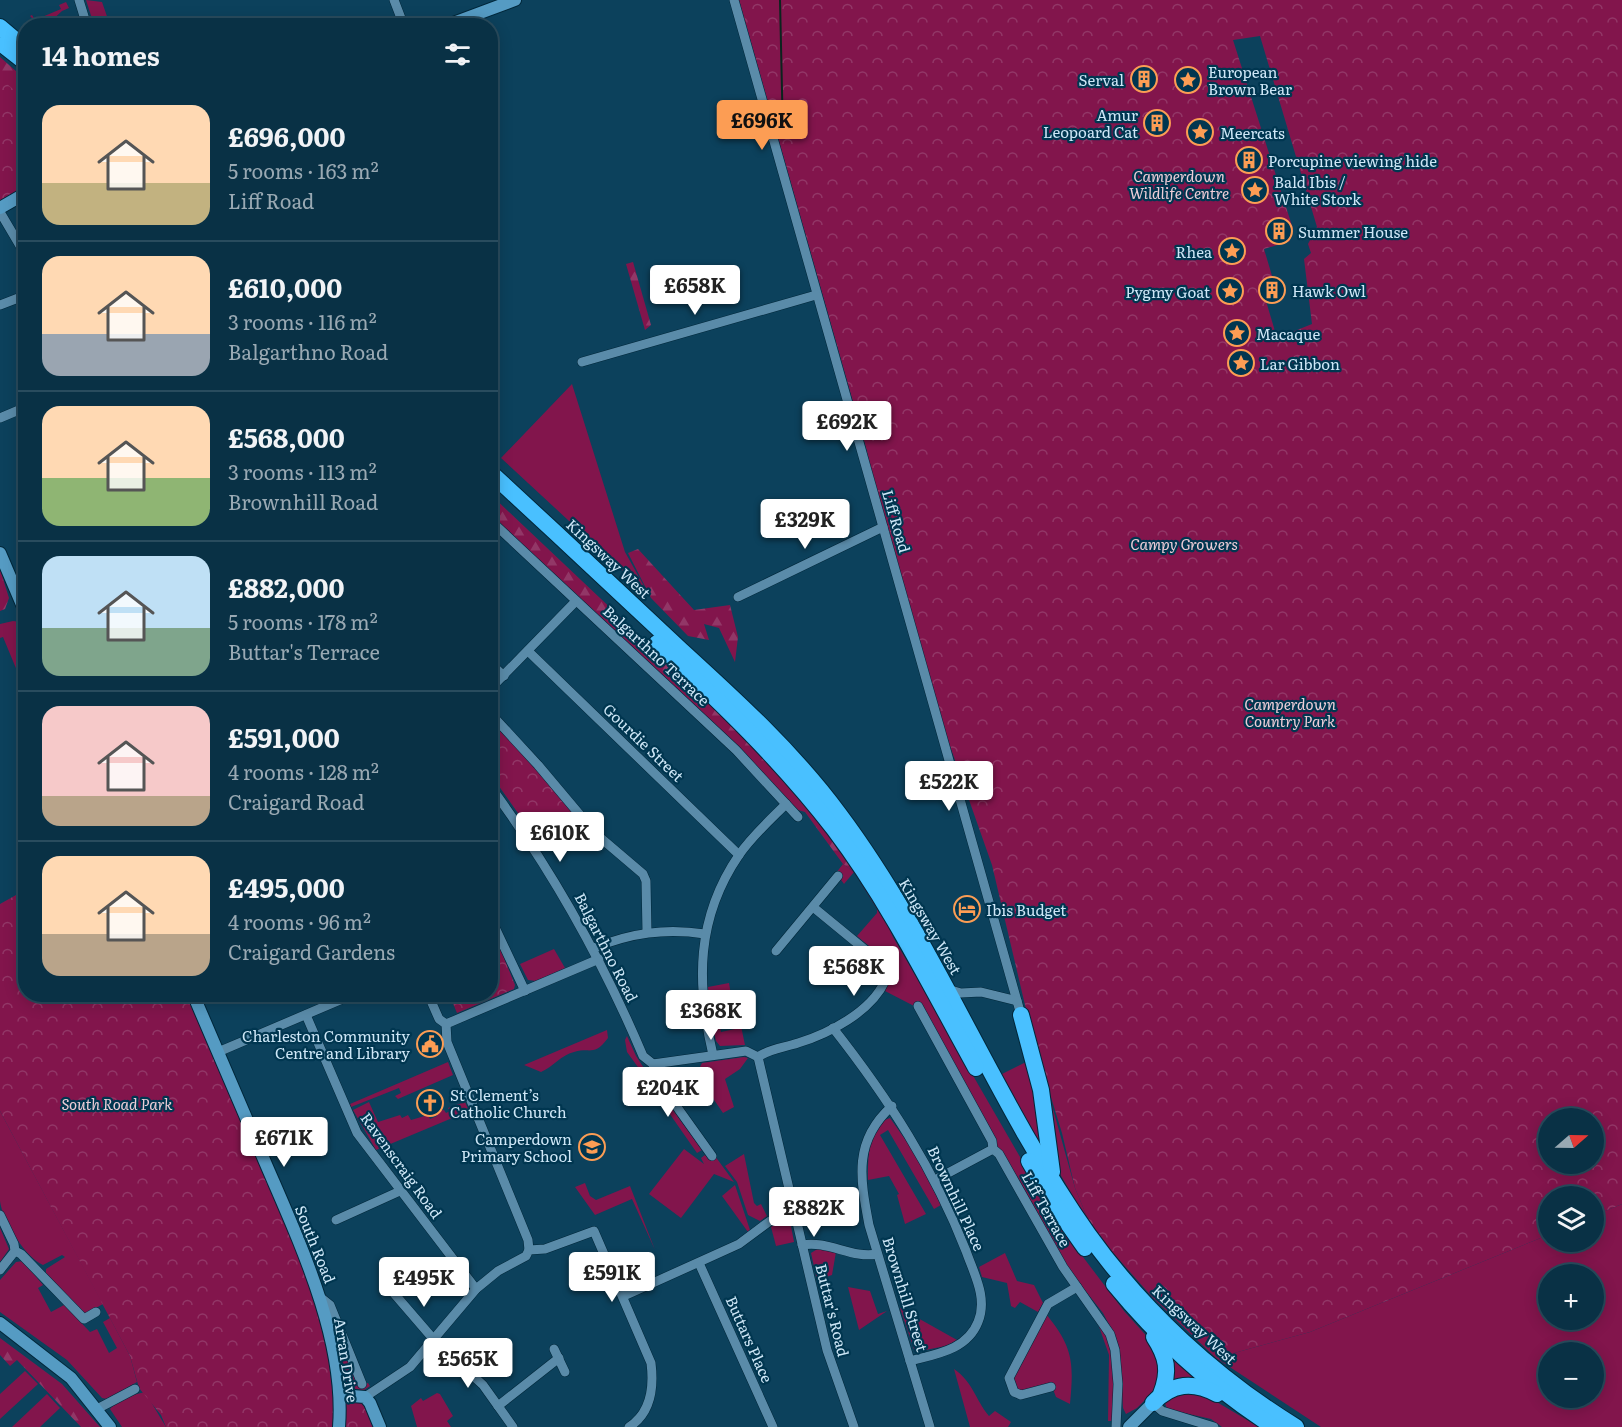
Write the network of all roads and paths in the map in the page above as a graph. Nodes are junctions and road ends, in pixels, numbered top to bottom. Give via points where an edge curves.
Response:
1 (79, 0) edge
2 (394, 0) edge
3 (515, 0) edge
4 (734, 0) edge
5 (85, 18) edge
6 (401, 18) edge
7 (467, 18) edge
8 (0, 27) edge
9 (0, 42) edge
10 (18, 42) edge
11 (18, 57) edge
12 (18, 198) edge
13 (0, 210) edge
14 (18, 242) edge
15 (816, 295) junction
16 (18, 298) edge
17 (0, 305) edge
18 (582, 362) dead end
19 (18, 410) edge
20 (0, 418) edge
21 (498, 479) edge
22 (498, 494) edge
23 (883, 527) junction
24 (498, 528) edge
25 (0, 553) edge
26 (18, 581) edge
27 (738, 597) dead end
28 (576, 601) junction
29 (528, 651) junction
30 (498, 670) edge
31 (504, 676) junction
32 (498, 682) edge
33 (498, 722) edge
34 (498, 797) edge
35 (786, 804) junction
36 (798, 817) dead end
37 (739, 855) junction
38 (838, 876) dead end
39 (813, 907) junction
40 (647, 932) junction
41 (498, 934) edge
42 (705, 934) junction
43 (594, 948) junction
44 (776, 951) dead end
45 (599, 959) junction
46 (947, 989) junction
47 (525, 991) junction
48 (196, 1002) edge
49 (336, 1002) edge
50 (432, 1002) edge
51 (1019, 1008) junction
52 (918, 1012) dead end
53 (306, 1015) junction
54 (446, 1024) junction
55 (833, 1028) junction
56 (218, 1052) junction
57 (713, 1055) junction
58 (758, 1057) junction
59 (653, 1064) junction
60 (892, 1106) junction
61 (993, 1149) junction
62 (712, 1156) dead end
63 (935, 1179) junction
64 (1053, 1179) junction
65 (400, 1191) junction
66 (794, 1213) junction
67 (0, 1215) edge
68 (336, 1220) dead end
69 (802, 1245) junction
70 (529, 1250) junction
71 (15, 1251) junction
72 (877, 1254) junction
73 (699, 1263) junction
74 (0, 1270) edge
75 (393, 1275) dead end
76 (1077, 1287) junction
77 (476, 1289) junction
78 (624, 1296) junction
79 (320, 1297) junction
80 (1136, 1311) junction
81 (96, 1312) dead end
82 (0, 1323) edge
83 (343, 1336) junction
84 (330, 1340) junction
85 (435, 1341) junction
86 (554, 1349) dead end
87 (559, 1358) junction
88 (910, 1361) junction
89 (566, 1372) dead end
90 (362, 1384) dead end
91 (1051, 1387) dead end
92 (135, 1389) dead end
93 (340, 1395) junction
94 (365, 1397) junction
95 (1157, 1399) junction
96 (498, 1406) junction
97 (97, 1409) junction
98 (1267, 1422) edge
99 (110, 1427) edge
100 (339, 1427) edge
101 (380, 1427) edge
102 (513, 1427) edge
103 (629, 1427) edge
104 (773, 1427) edge
105 (854, 1427) edge
106 (930, 1427) edge
107 (1116, 1427) edge
108 (1129, 1427) edge
109 (1214, 1427) edge
110 (1296, 1427) edge

1 - 5 street
2 - 6 street
3 - 7 street
4 - 15 street, Liff Road
8 - 10 highway
9 - 11 highway
12 - 13 street
13 - 14 street
15 - 18 street
15 - 23 street, Liff Road
16 - 17 street
19 - 20 street
21 - 46 highway, Kingsway West via 775,738 838,812 875,866
22 - 80 highway, Kingsway West via 753,734 833,828 884,901 1054,1204
23 - 27 street
23 - 51 street, Liff Road
24 - 28 street, Balgarthno Terrace
25 - 26 street
28 - 29 street
28 - 35 street, Balgarthno Terrace via 736,750
29 - 31 street
29 - 37 street, Gourdie Street
30 - 31 street
31 - 32 street
33 - 40 street via 596,834 643,874
34 - 43 street, Balgarthno Road via 538,854
35 - 36 street, Balgarthno Terrace
35 - 37 street
37 - 42 street via 725,879
38 - 39 street
39 - 44 street
39 - 55 street via 880,962 884,972 881,989 872,1000
40 - 42 street via 681,930
40 - 43 street
41 - 47 street
42 - 57 street via 701,993
43 - 45 street, Balgarthno Road
45 - 47 street
45 - 59 street, Balgarthno Road via 643,1056
46 - 51 street via 981,992
46 - 64 highway, Kingsway West
47 - 54 street
48 - 56 street, South Road
49 - 53 street
50 - 54 street via 439,1019
51 - 64 highway via 1041,1090
52 - 61 street, Liff Terrace via 992,1140
53 - 56 street
53 - 65 street, Ravenscraig Road via 357,1133
54 - 70 street via 447,1042
55 - 58 street via 796,1044 770,1049
55 - 60 street, Brownhill Place
56 - 79 street, South Road
57 - 58 street via 746,1051
57 - 59 street
58 - 66 street, Buttar's Road
59 - 62 street, Balgarthno Road via 665,1090
60 - 63 street, Brownhill Place
60 - 72 street, Brownhill Street via 877,1120 863,1153 864,1199
61 - 63 street
61 - 76 street, Liff Terrace
63 - 88 street, Brownhill Place via 974,1273 982,1305 979,1321 963,1342
64 - 110 highway, Kingsway West via 1088,1234 1163,1323 1210,1366
65 - 68 street
65 - 77 street, Ravenscraig Road
66 - 69 street, Buttar's Road
66 - 73 street via 770,1221 739,1244
67 - 71 street
69 - 72 street via 820,1243
69 - 105 street, Buttar's Road via 827,1350
70 - 77 street via 526,1256
70 - 78 street via 545,1249 594,1231
71 - 74 street
71 - 81 street via 84,1319
72 - 88 street, Brownhill Street
73 - 78 street
73 - 104 street, Buttars Place
75 - 85 street via 385,1283
76 - 91 street via 1048,1304 1009,1378 1014,1392 1021,1395
76 - 107 street, Liff Terrace via 1104,1322 1115,1350
77 - 85 street
78 - 103 street via 649,1355 652,1372 646,1409
79 - 83 street, South Road via 330,1305
79 - 84 street, Arran Drive
80 - 95 highway via 1167,1361 1166,1383
80 - 98 highway, Kingsway West via 1201,1373
82 - 97 street via 71,1378
83 - 84 street
83 - 90 street, South Road
84 - 93 street, Arran Drive
85 - 94 street via 410,1367
85 - 96 street via 471,1373
86 - 87 street
87 - 89 street
87 - 96 street
88 - 106 street, Brownhill Street
92 - 97 street
93 - 94 street
93 - 100 street, Arran Drive
94 - 101 street
95 - 98 highway via 1181,1385 1198,1386
95 - 108 street
95 - 109 street via 1162,1410
96 - 102 street
97 - 99 street

